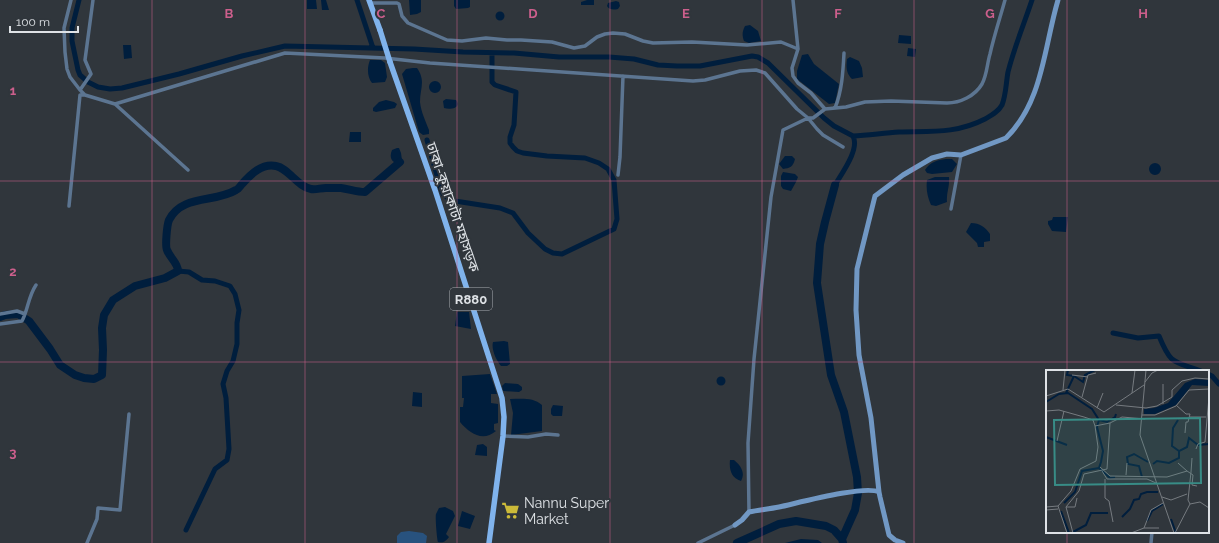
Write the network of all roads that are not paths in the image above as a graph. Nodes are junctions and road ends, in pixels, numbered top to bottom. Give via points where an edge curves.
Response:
1 (70, 0) edge
2 (92, 0) edge
3 (793, 0) edge
4 (1005, 0) edge
5 (1058, 0) edge
6 (370, 2) edge
7 (798, 48) junction
8 (844, 53) dead end
9 (623, 76) junction
10 (80, 90) junction
11 (85, 95) junction
12 (115, 104) junction
13 (835, 108) junction
14 (825, 109) junction
15 (810, 118) junction
16 (842, 147) dead end
17 (961, 155) junction
18 (188, 170) dead end
19 (618, 175) dead end
20 (69, 206) dead end
21 (951, 209) dead end
22 (36, 286) dead end
23 (0, 314) edge
24 (25, 314) junction
25 (0, 324) edge
26 (129, 414) dead end
27 (558, 435) dead end
28 (503, 436) junction
29 (879, 492) junction
30 (749, 512) junction
31 (735, 525) joint
32 (1152, 533) edge
33 (87, 543) edge
34 (489, 543) edge
35 (698, 543) edge
36 (903, 543) edge
37 (1151, 543) edge

1 - 10 street via 64,28 65,52 67,69
2 - 10 street via 85,60 91,74
3 - 7 street
4 - 13 street via 985,77 977,90 964,100 956,103 865,102
5 - 17 street via 1040,78 1022,118 1006,138
6 - 7 street via 397,3 408,23 447,40 521,40 552,42 574,48 585,46 597,37 613,33 653,42 747,45 781,42
6 - 28 main road, ঢাকা-কুয়াকাটা মহাসড়ক / R880, bridge via 442,211 502,398
7 - 14 street via 792,68 793,76
8 - 13 street via 842,83
9 - 12 street via 285,53
9 - 15 street via 693,81 756,70 765,73 797,109
9 - 19 street
10 - 11 street
11 - 12 street
11 - 20 street via 80,95
12 - 18 street
13 - 14 street
14 - 15 street
15 - 16 street via 823,135
15 - 30 street via 783,130 771,197 749,415
17 - 21 street
17 - 29 street via 947,154 932,158 875,196 862,246 857,269 859,355 871,418
22 - 24 street
23 - 24 street via 17,311
24 - 25 street via 22,321
26 - 33 street via 120,510 98,508 97,519
27 - 28 street
28 - 34 main road, ঢাকা-কুয়াকাটা মহাসড়ক / R880
29 - 30 street via 846,492
29 - 36 street via 889,535
30 - 31 street
31 - 35 street
32 - 37 street

